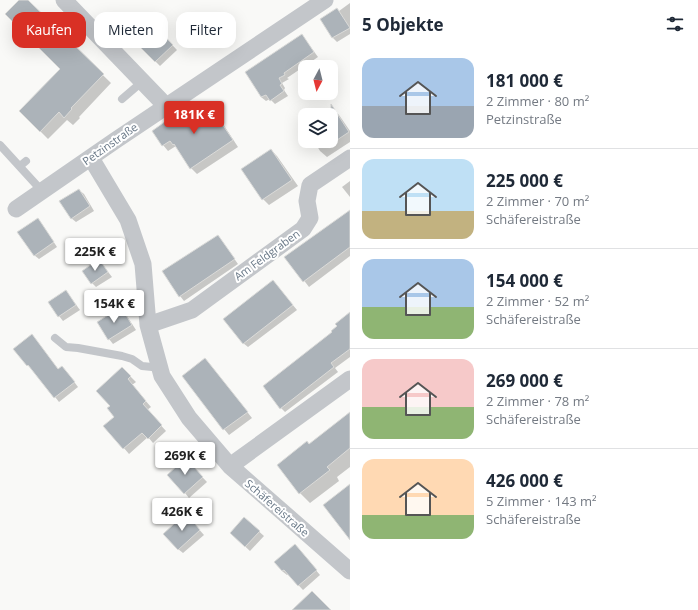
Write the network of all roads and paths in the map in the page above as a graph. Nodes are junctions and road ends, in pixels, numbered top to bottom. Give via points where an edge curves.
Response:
1 (64, 0) edge
2 (325, 0) edge
3 (143, 81) junction
4 (122, 99) dead end
5 (166, 106) junction
6 (0, 146) edge
7 (91, 158) junction
8 (350, 158) edge
9 (42, 191) junction
10 (16, 209) dead end
11 (148, 325) junction
12 (55, 338) dead end
13 (159, 366) junction
14 (350, 379) edge
15 (230, 466) junction
16 (350, 571) edge

1 - 3 street
2 - 5 street, Petzinstraße
3 - 4 lane
3 - 5 street
5 - 7 street, Petzinstraße via 114,136
6 - 9 lane via 23,164
7 - 9 street, Petzinstraße
7 - 11 street, Schäfereistraße via 128,220 143,264
8 - 11 street, Am Feldgraben via 310,185 307,201 310,218 303,229 192,310
9 - 10 street, Petzinstraße
11 - 13 street, Schäfereistraße
12 - 13 lane via 66,347 122,356 142,366
13 - 15 street, Schäfereistraße via 162,376 189,418
14 - 15 street
15 - 16 street, Schäfereistraße

